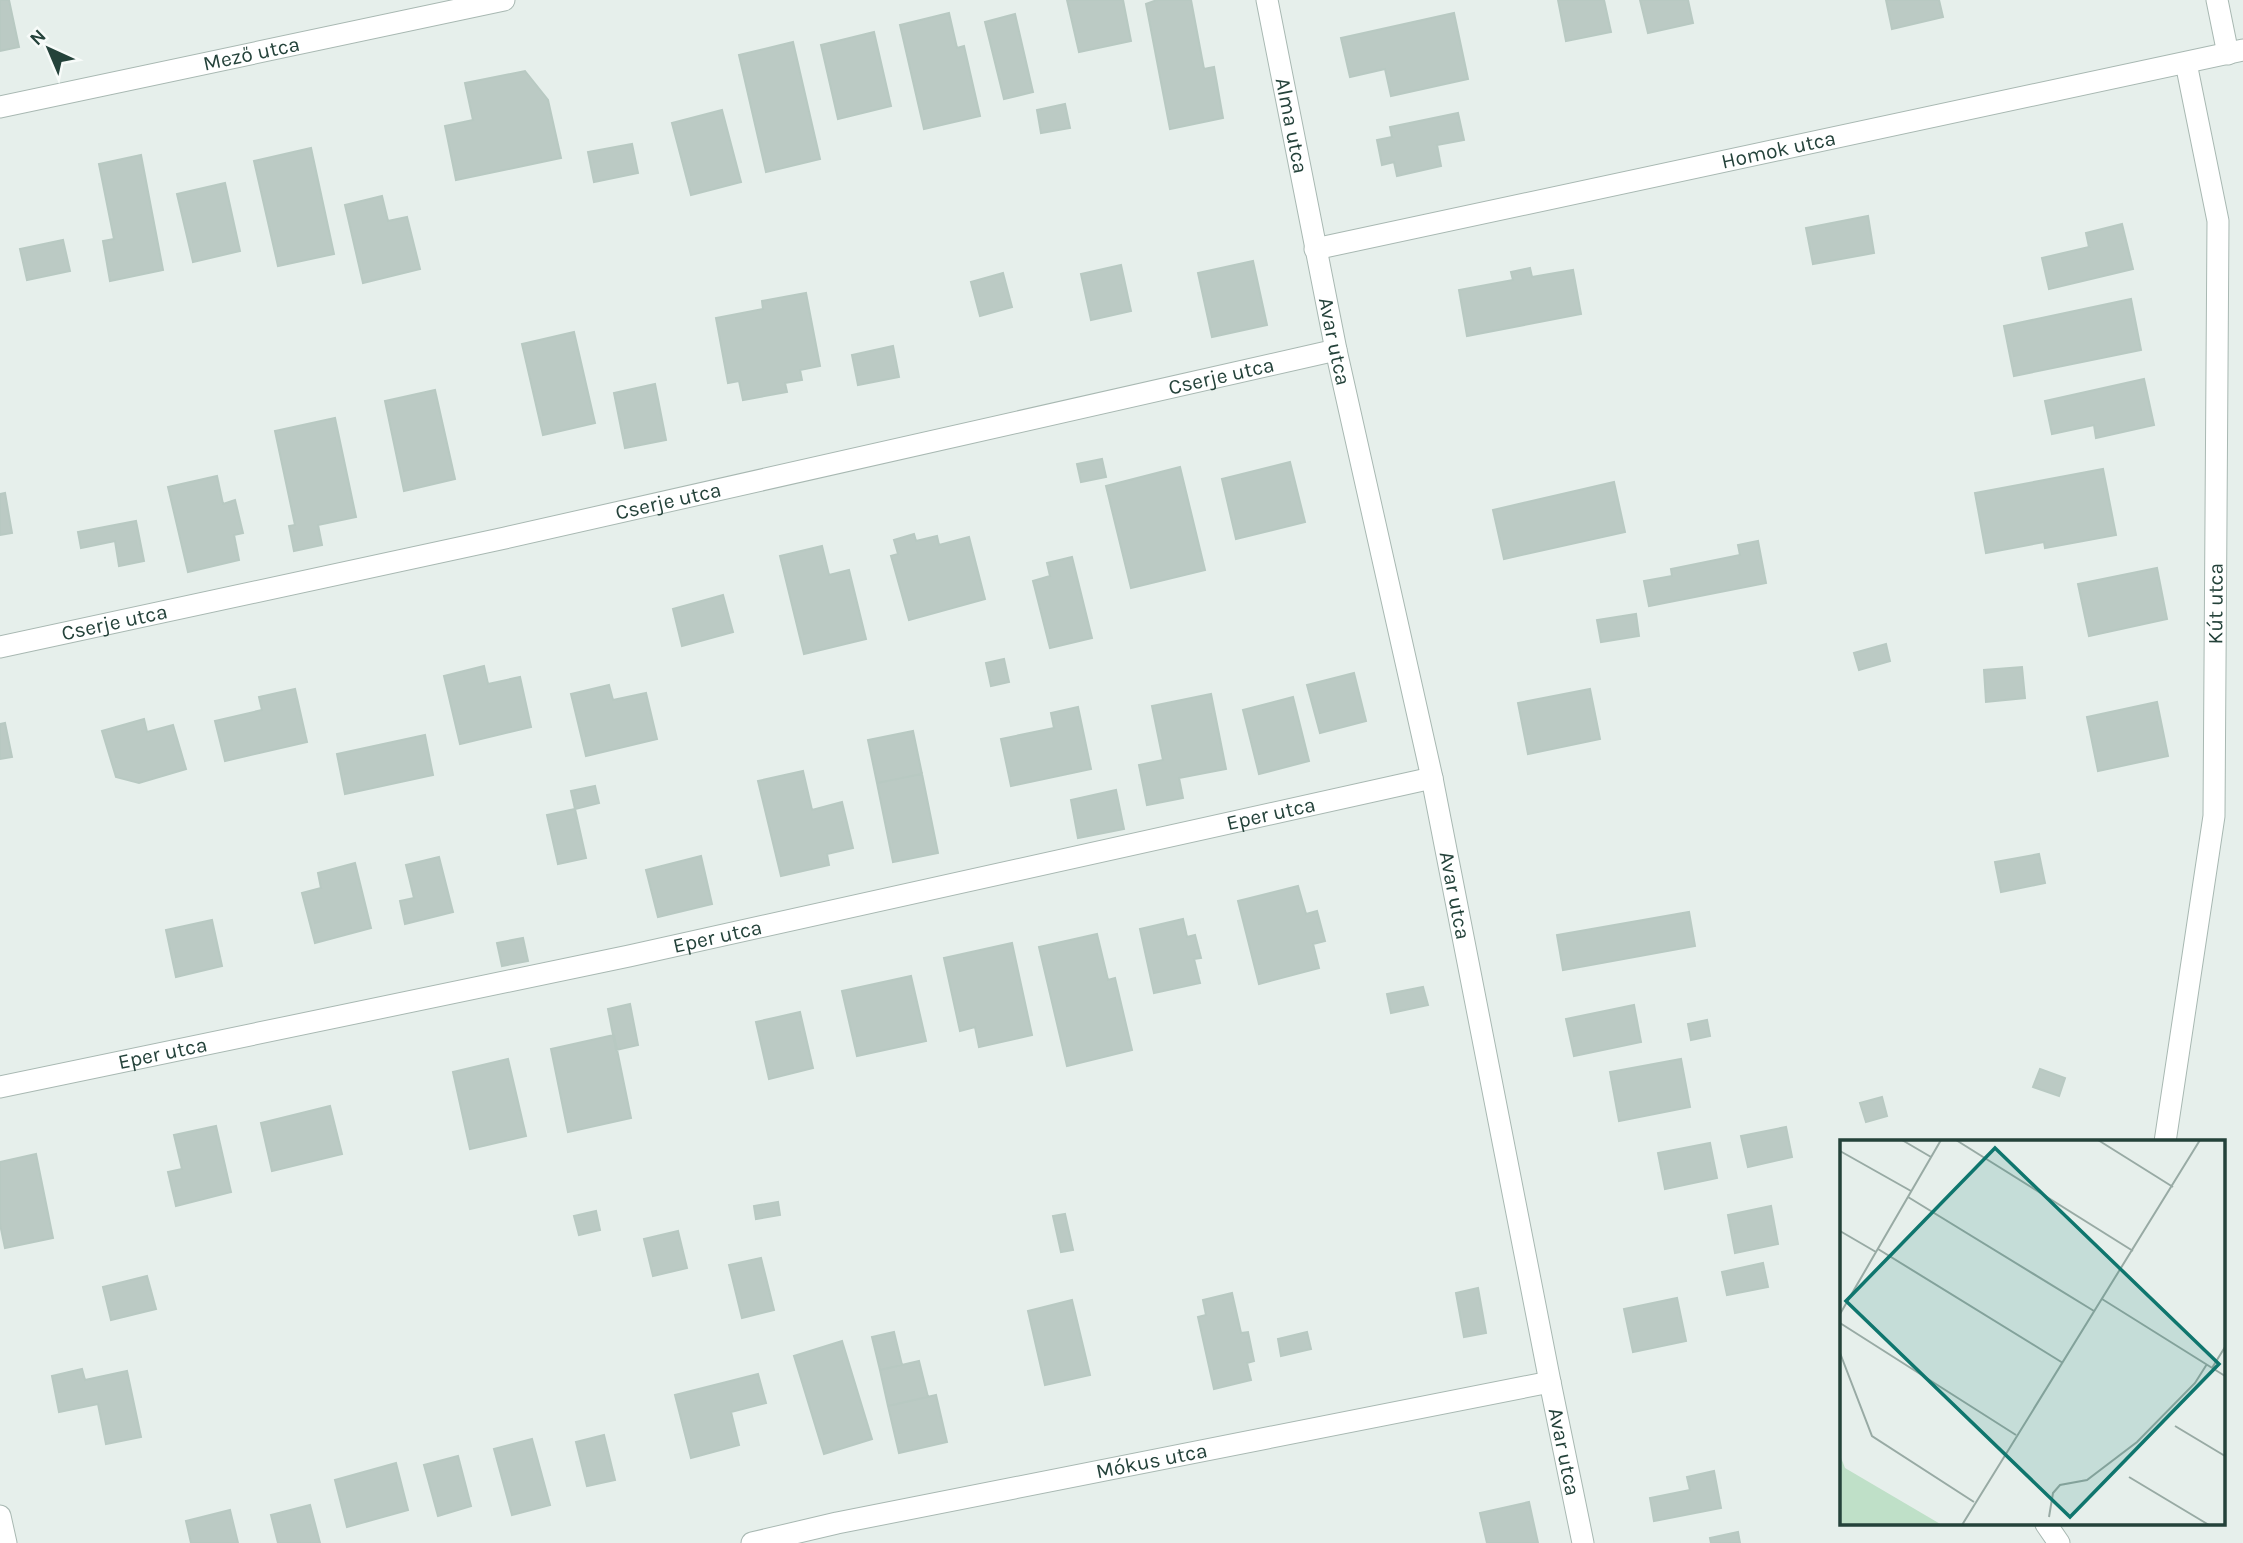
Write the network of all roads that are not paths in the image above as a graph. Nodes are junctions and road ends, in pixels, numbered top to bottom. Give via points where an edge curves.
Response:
1 (505, 0) edge
2 (1268, 0) edge
3 (2217, 0) edge
4 (2236, 52) edge
5 (2186, 63) junction
6 (0, 107) edge
7 (1315, 249) junction
8 (1335, 350) junction
9 (0, 647) edge
10 (1432, 778) junction
11 (0, 1087) edge
12 (2165, 1140) edge
13 (1550, 1382) junction
14 (0, 1516) edge
15 (2047, 1526) edge
16 (6, 1543) edge
17 (752, 1543) edge
18 (1583, 1543) edge
19 (2059, 1543) edge

1 - 6 street, Mező utca
2 - 7 street, Alma utca
3 - 4 street
4 - 5 street, Homok utca
5 - 7 street, Homok utca
5 - 12 street, Kút utca via 2218,221 2214,816
7 - 8 street, Avar utca
8 - 9 street, Cserje utca
8 - 10 street, Avar utca
10 - 11 street, Eper utca via 616,959
10 - 13 street, Avar utca
13 - 17 street, Mókus utca
13 - 18 street, Avar utca
14 - 16 street
15 - 19 street

